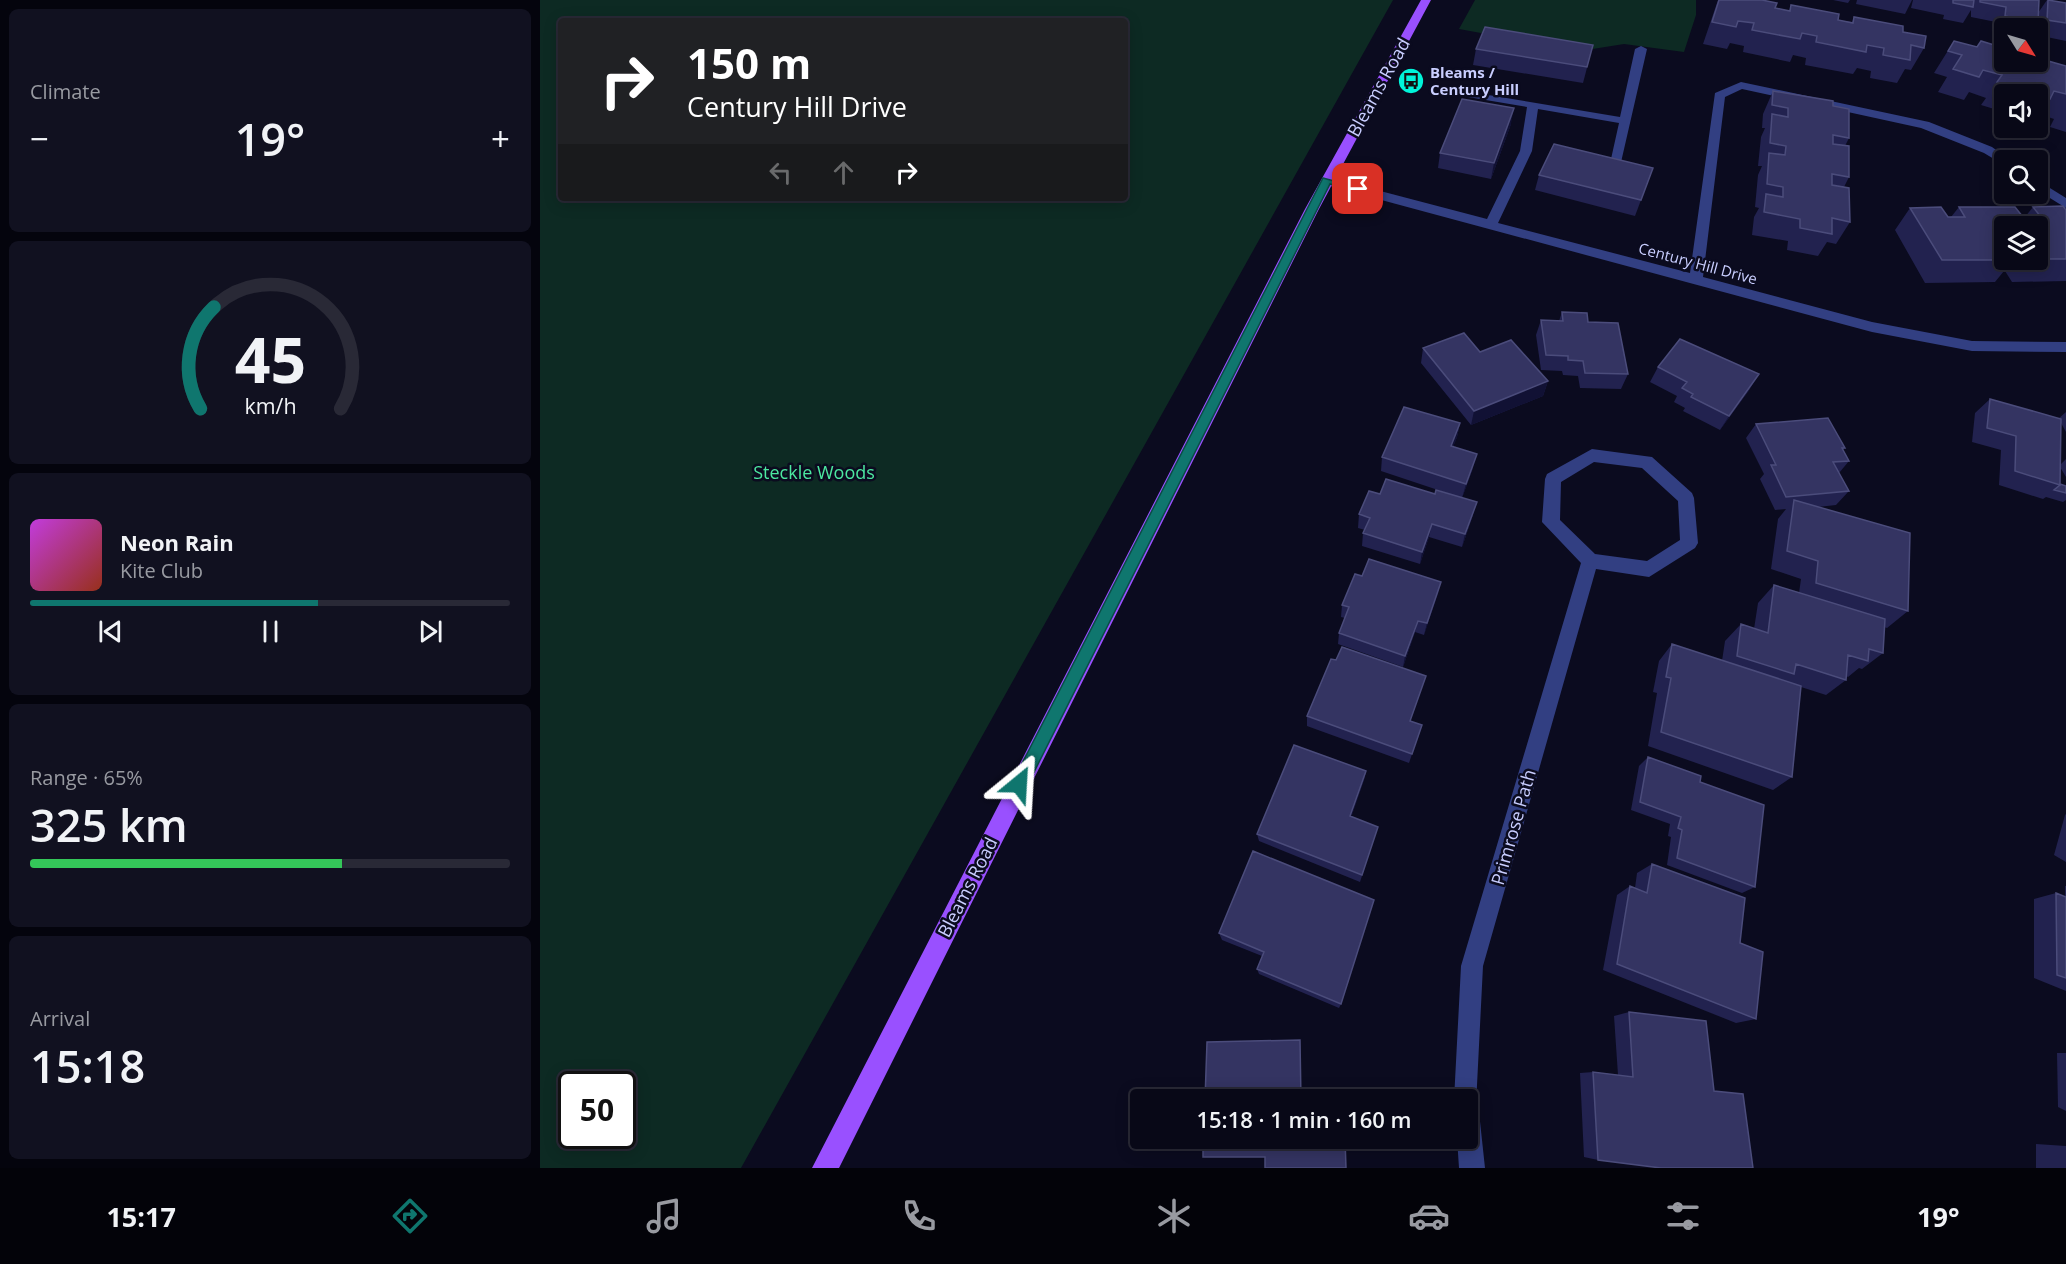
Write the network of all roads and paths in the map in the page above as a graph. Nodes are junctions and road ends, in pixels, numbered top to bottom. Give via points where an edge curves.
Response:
1 (1426, 0) edge
2 (1641, 49) dead end
3 (1456, 91) dead end
4 (1533, 105) junction
5 (1625, 121) junction
6 (1994, 154) edge
7 (1615, 168) edge
8 (1327, 181) junction
9 (2048, 192) edge
10 (2066, 204) edge
11 (1491, 224) junction
12 (1696, 279) junction
13 (2066, 347) edge
14 (1590, 561) junction
15 (1466, 1089) edge
16 (1470, 1149) edge
17 (825, 1168) edge
18 (1472, 1168) edge

1 - 8 main road, Bleams Road
2 - 5 street
3 - 4 street
4 - 5 street
4 - 11 street via 1526,151
5 - 7 street
6 - 12 street via 1926,125 1741,85 1719,95
8 - 11 street, Century Hill Drive
8 - 17 main road, Bleams Road
9 - 10 street
11 - 12 street, Century Hill Drive
12 - 13 street, Century Hill Drive via 1872,327 1928,338 1972,346
14 - 14 street via 1649,570 1689,543 1686,498 1646,462 1592,455 1553,479 1551,522
14 - 15 street, Primrose Path via 1472,966
16 - 18 street

